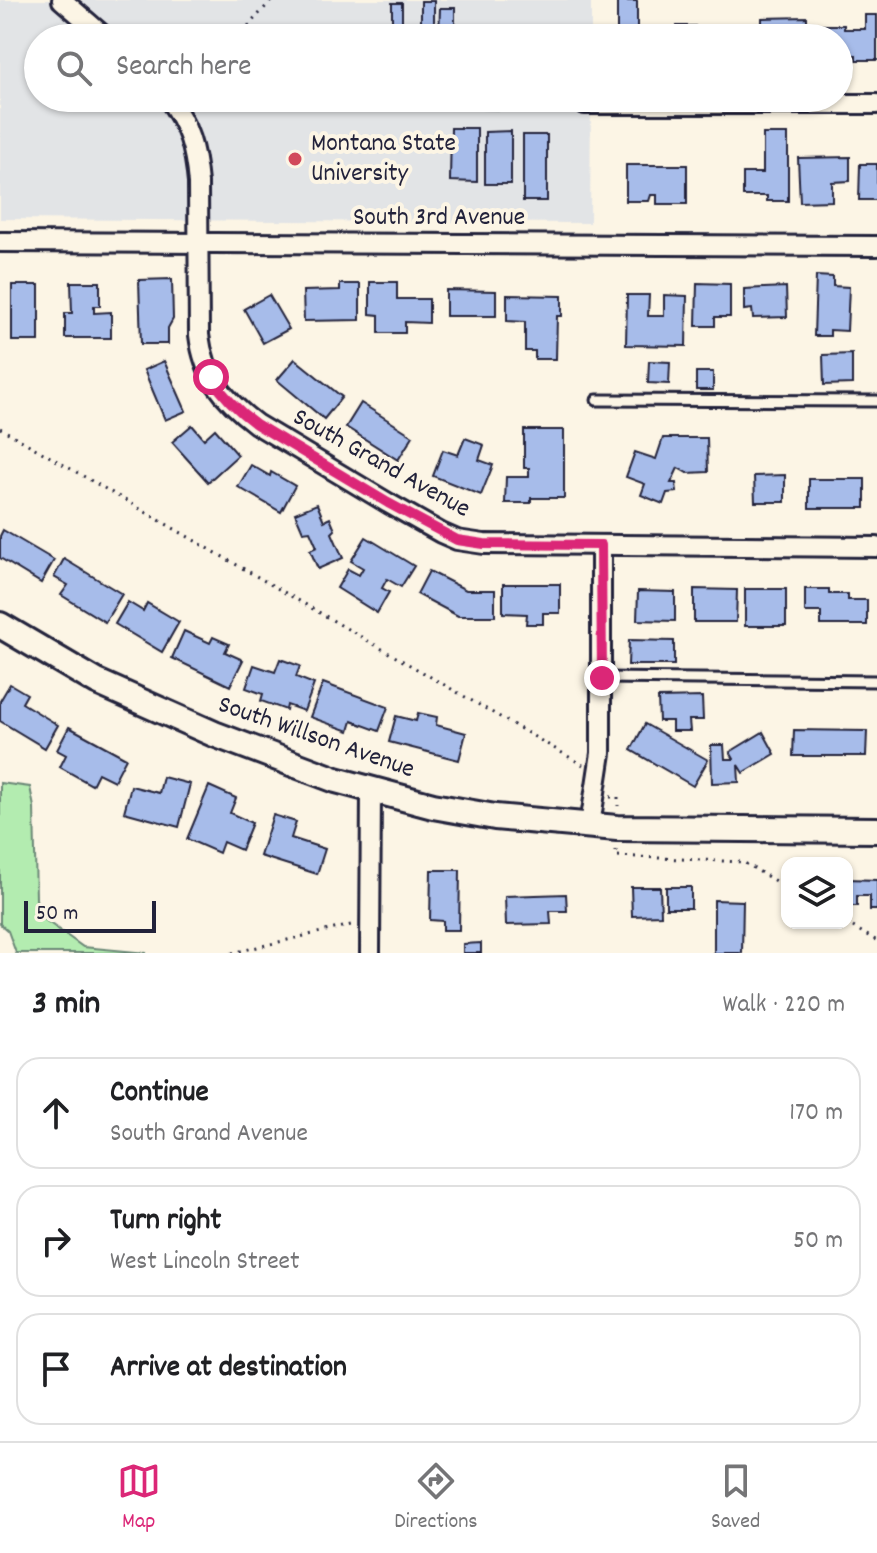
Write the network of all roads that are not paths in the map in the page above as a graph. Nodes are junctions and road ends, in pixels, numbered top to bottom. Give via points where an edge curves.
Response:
1 (62, 0) edge
2 (90, 24) edge
3 (853, 104) edge
4 (877, 104) edge
5 (177, 112) edge
6 (0, 242) edge
7 (199, 243) junction
8 (877, 246) edge
9 (597, 400) dead end
10 (877, 401) edge
11 (601, 545) junction
12 (877, 547) edge
13 (0, 625) edge
14 (602, 678) junction
15 (877, 681) edge
16 (371, 790) junction
17 (590, 825) junction
18 (877, 830) edge
19 (370, 953) edge

1 - 2 street
3 - 4 street
5 - 7 street, South Grand Avenue via 193,144
6 - 7 street, South 3rd Avenue
7 - 8 street, South 3rd Avenue
7 - 11 street, South Grand Avenue via 201,354 216,385 240,412 457,540
9 - 10 lane
11 - 12 street, South Grand Avenue
11 - 14 street
13 - 16 main road, South Willson Avenue via 110,688 214,734
14 - 15 lane
14 - 17 street via 601,753
16 - 17 main road, South Willson Avenue via 495,817
16 - 19 street
17 - 18 main road, South Willson Avenue

